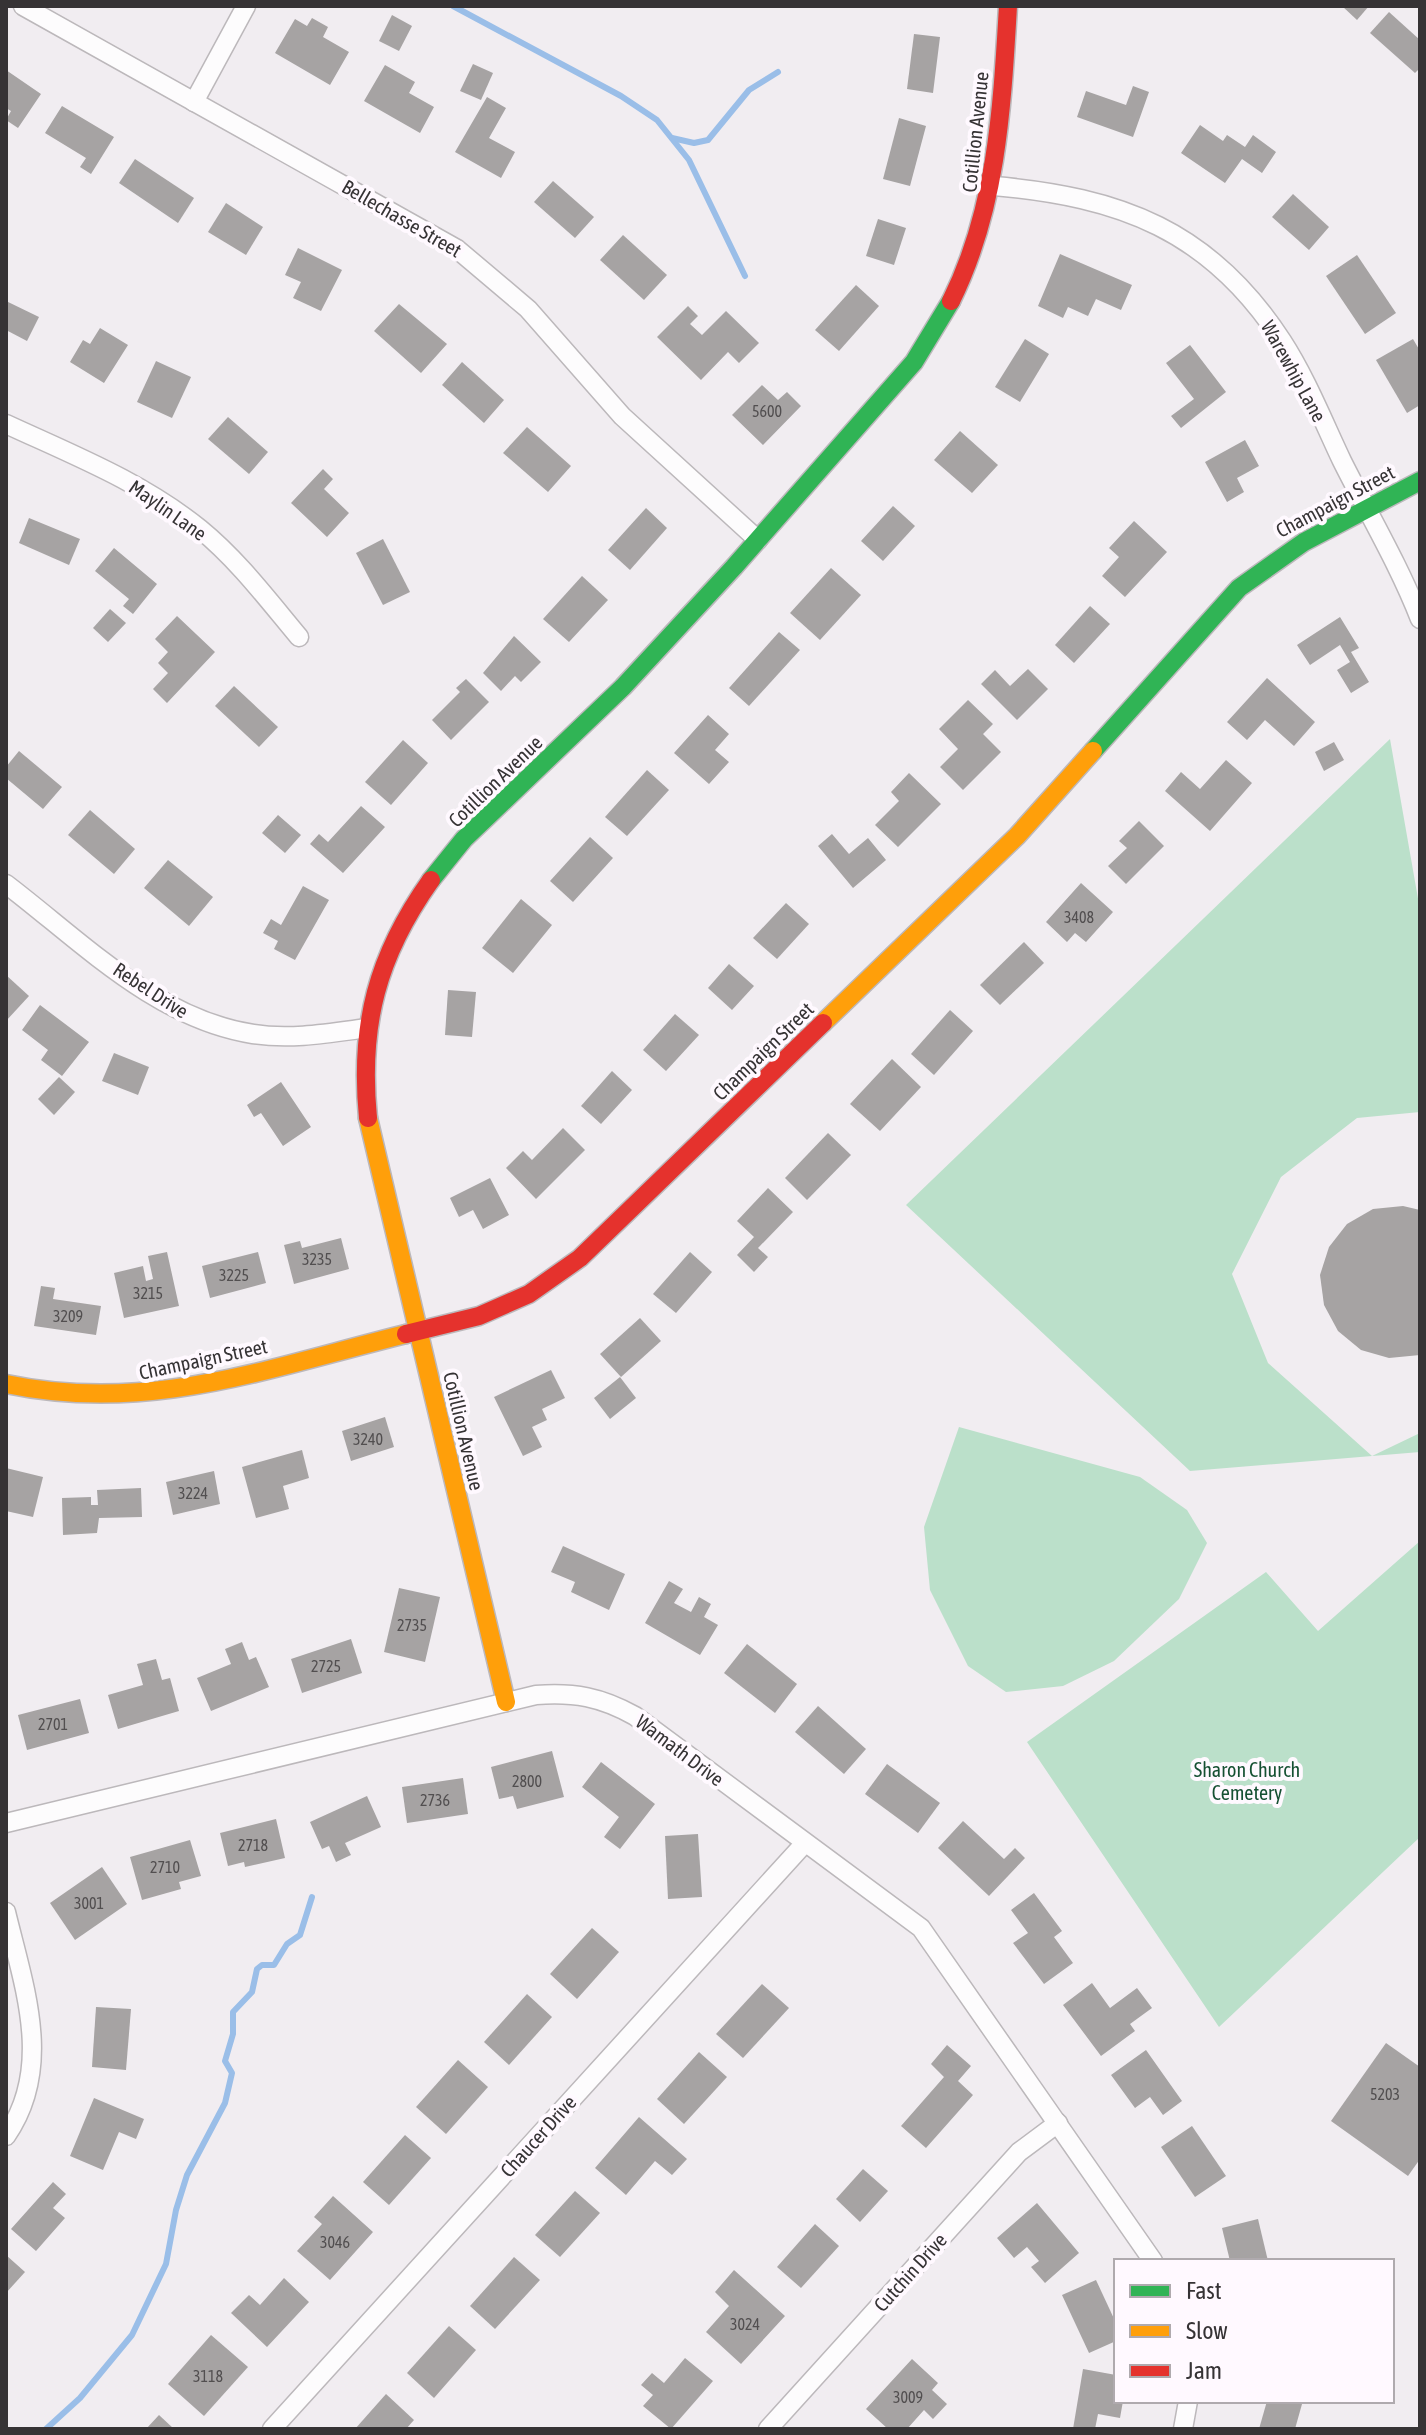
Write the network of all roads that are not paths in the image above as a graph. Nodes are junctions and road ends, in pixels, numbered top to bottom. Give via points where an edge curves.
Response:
1 (23, 6) edge
2 (246, 6) edge
3 (1008, 6) edge
4 (194, 102) junction
5 (994, 186) junction
6 (6, 424) edge
7 (1420, 481) edge
8 (1365, 507) junction
9 (758, 540) junction
10 (1420, 619) edge
11 (299, 637) dead end
12 (6, 884) edge
13 (368, 1028) junction
14 (417, 1331) junction
15 (6, 1384) edge
16 (506, 1702) junction
17 (6, 1823) edge
18 (804, 1844) junction
19 (6, 1912) edge
20 (1058, 2123) junction
21 (6, 2136) edge
22 (1152, 2259) edge
23 (1188, 2403) edge
24 (272, 2429) edge
25 (768, 2429) edge
26 (1183, 2429) edge

1 - 4 street, Bellechasse Street
2 - 4 street
3 - 5 street, Cotillion Avenue
4 - 9 street, Bellechasse Street via 435,234 489,273 649,443
5 - 8 street, Warewhip Lane via 1090,199 1132,212 1196,248 1229,275 1282,342
5 - 9 street, Cotillion Avenue via 974,255 939,326 914,362
6 - 11 street, Maylin Lane via 124,479 183,516 238,564
7 - 8 street, Champaign Street
8 - 10 street, Warewhip Lane
8 - 14 street, Champaign Street via 1290,549 1239,588 1017,836 580,1258 547,1284 498,1309
9 - 13 street, Cotillion Avenue via 629,681 433,876 389,949
12 - 13 street, Rebel Drive via 147,993 199,1020 292,1037
13 - 14 street, Cotillion Avenue via 364,1094 370,1137
14 - 15 street, Champaign Street via 129,1397 83,1397
14 - 16 street, Cotillion Avenue
16 - 17 street, Wamath Drive
16 - 18 street, Wamath Drive via 564,1692 610,1702
18 - 20 street, Wamath Drive via 921,1928
18 - 24 street, Chaucer Drive
19 - 21 street via 33,2047 24,2101
20 - 22 street, Wamath Drive
20 - 25 street, Cutchin Drive via 1019,2152
23 - 26 street

